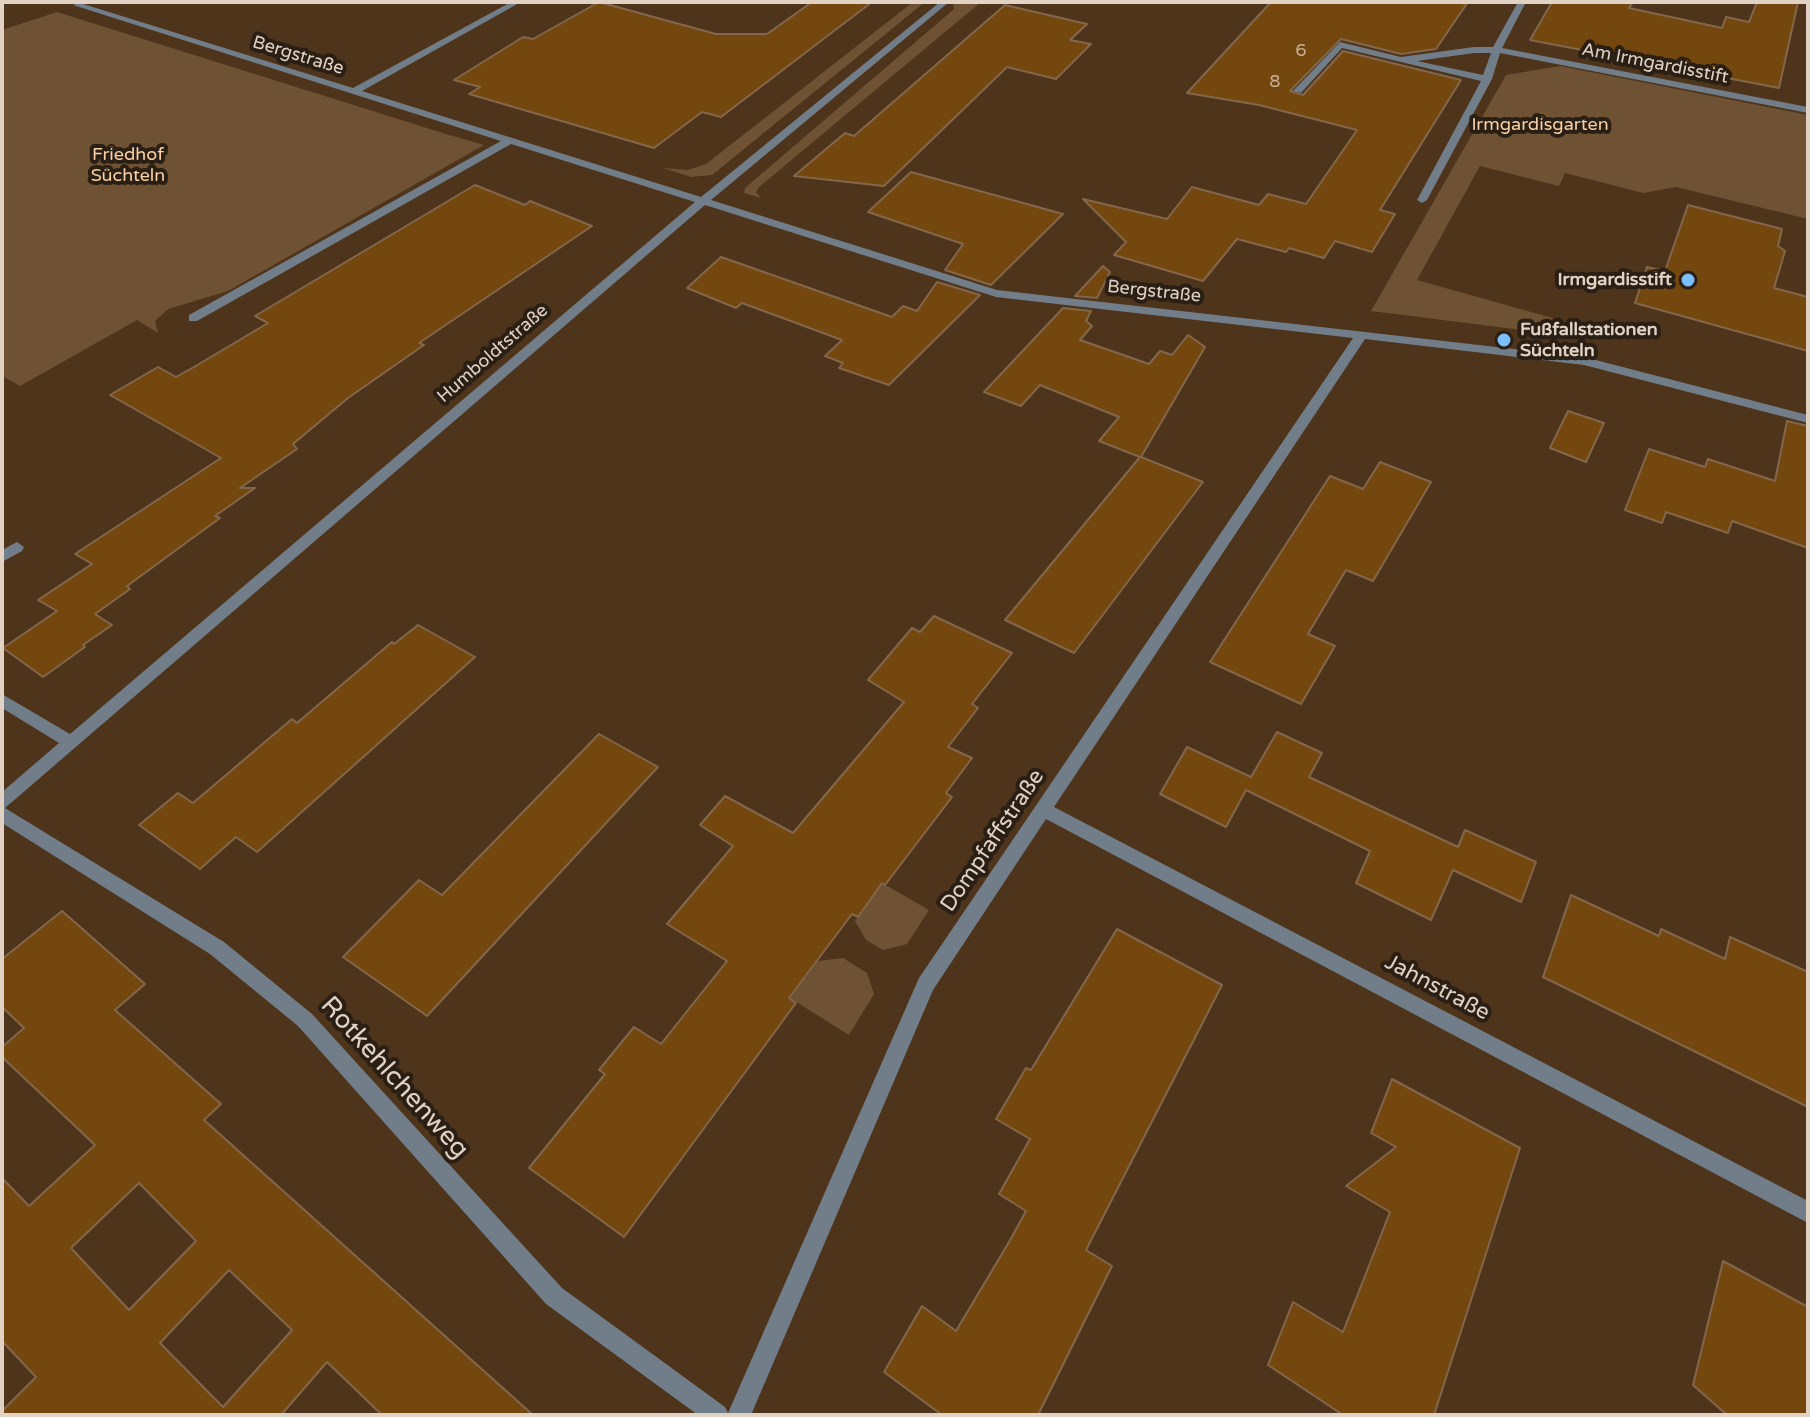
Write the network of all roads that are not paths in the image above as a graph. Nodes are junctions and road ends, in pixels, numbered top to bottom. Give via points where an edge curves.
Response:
1 (517, 2) edge
2 (945, 2) edge
3 (1522, 2) edge
4 (80, 3) edge
5 (1496, 50) junction
6 (1401, 60) junction
7 (1487, 79) junction
8 (1298, 91) dead end
9 (353, 92) junction
10 (1808, 110) edge
11 (509, 141) junction
12 (1422, 200) dead end
13 (702, 202) junction
14 (193, 318) dead end
15 (1362, 334) junction
16 (1808, 419) edge
17 (17, 547) dead end
18 (2, 557) edge
19 (2, 700) edge
20 (70, 742) junction
21 (2, 802) edge
22 (1043, 809) junction
23 (2, 814) edge
24 (1808, 1212) edge
25 (717, 1415) edge
26 (739, 1415) edge

1 - 9 street
2 - 13 street, Humboldtstraße
3 - 5 street
4 - 9 street, Bergstraße
5 - 6 street, Am Irmgardisstift
5 - 7 street
5 - 10 street, Am Irmgardisstift
6 - 7 street
6 - 8 street via 1340,45
7 - 12 street
9 - 11 street, Bergstraße
11 - 13 street, Bergstraße
11 - 14 street
13 - 15 street, Bergstraße via 996,293
13 - 20 street, Humboldtstraße
15 - 16 street, Bergstraße via 1584,361
15 - 22 street, Dompfaffstraße
17 - 18 street
19 - 20 street
20 - 21 street, Humboldtstraße
22 - 24 street, Jahnstraße
22 - 26 street, Dompfaffstraße via 926,984
23 - 25 street, Rotkehlchenweg via 217,948 305,1020 554,1296

